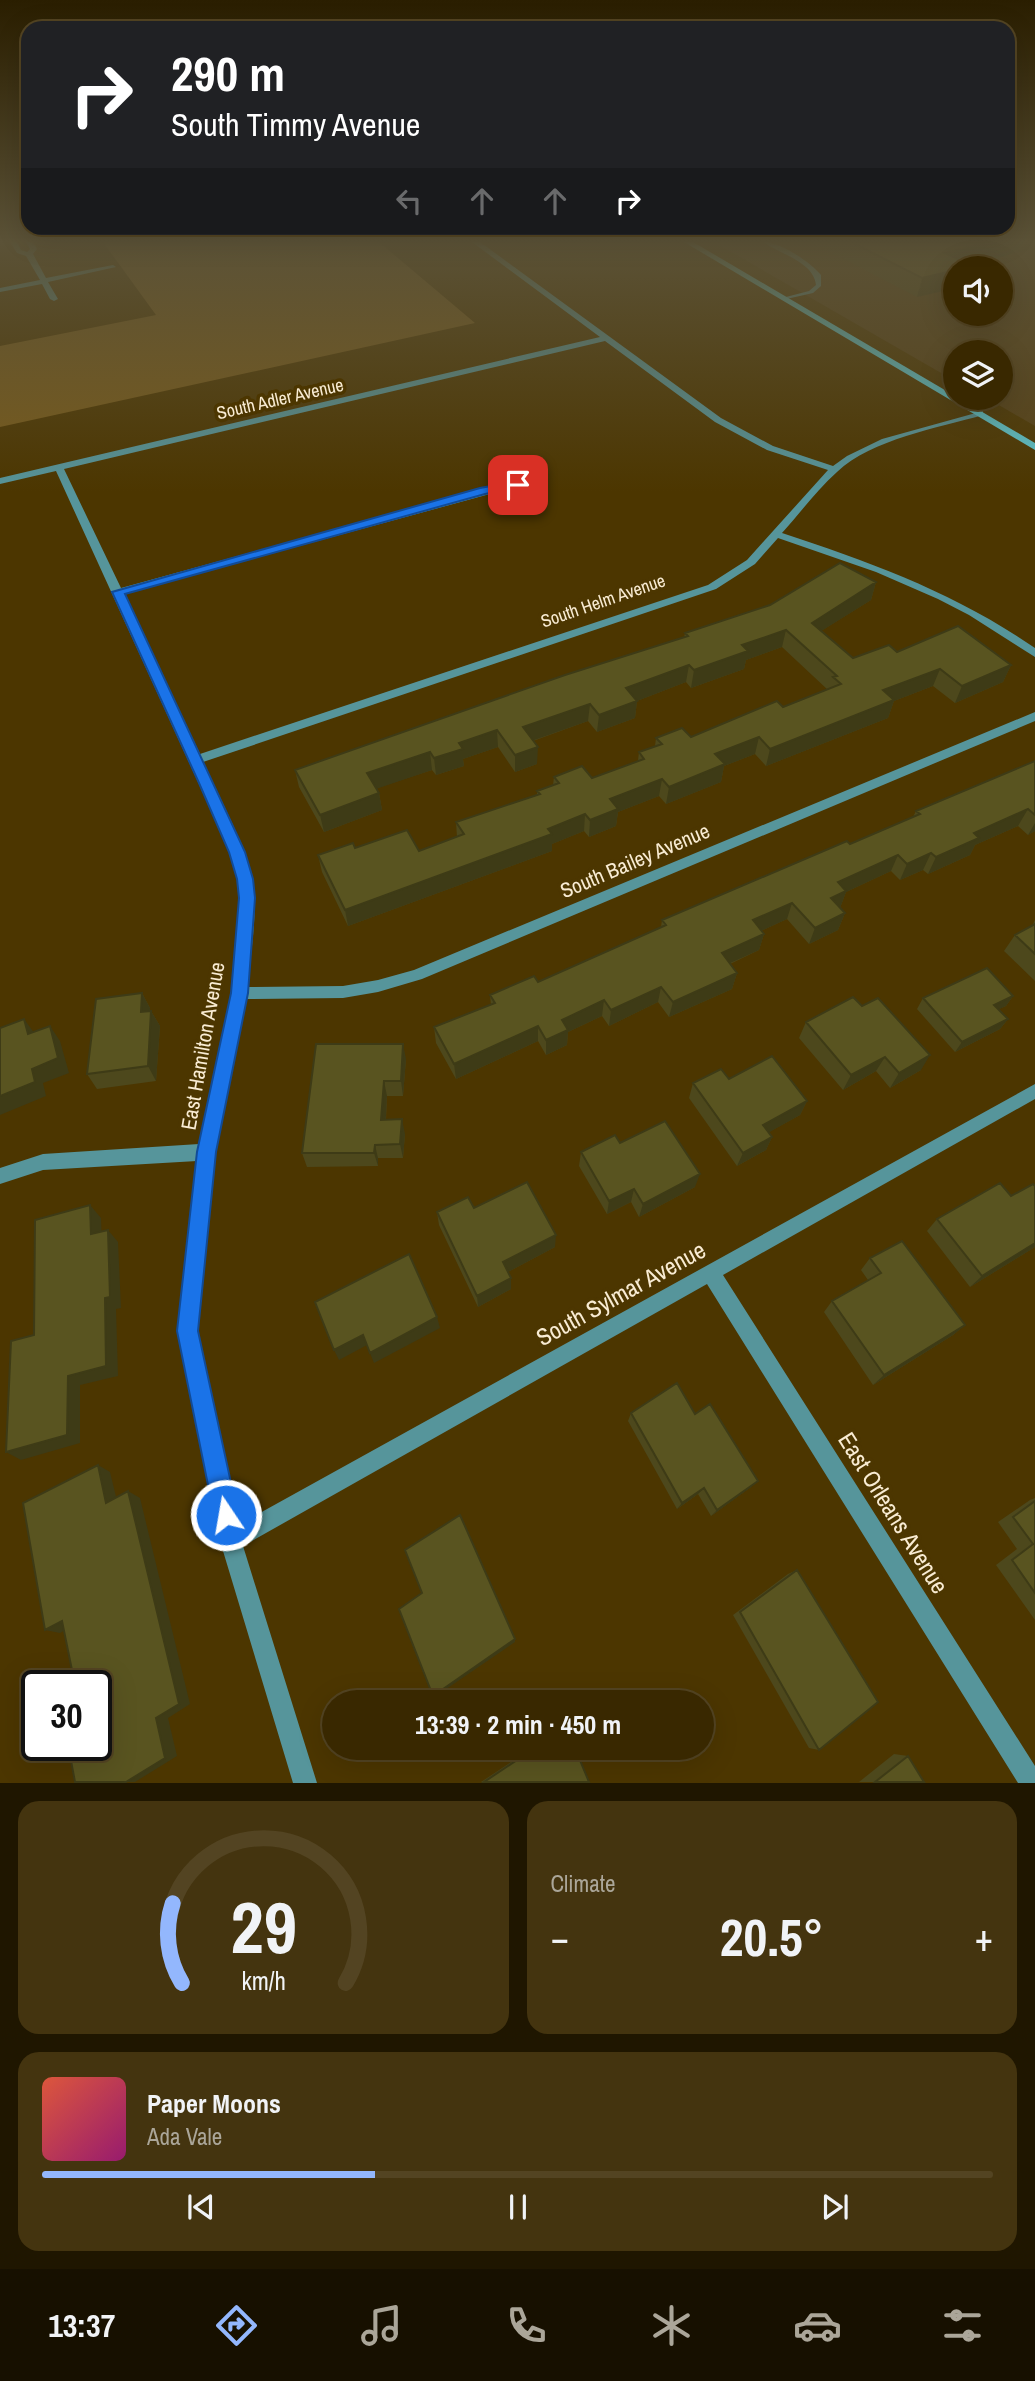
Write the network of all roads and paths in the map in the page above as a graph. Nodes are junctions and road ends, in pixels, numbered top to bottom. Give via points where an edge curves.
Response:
1 (590, 325) edge
2 (829, 325) edge
3 (608, 338) junction
4 (980, 414) junction
5 (1035, 447) edge
6 (59, 468) junction
7 (834, 469) junction
8 (0, 481) edge
9 (518, 485) dead end
10 (778, 535) junction
11 (118, 592) junction
12 (1035, 653) edge
13 (1035, 716) edge
14 (196, 760) junction
15 (240, 993) junction
16 (1035, 1091) edge
17 (206, 1152) junction
18 (0, 1176) edge
19 (710, 1272) junction
20 (231, 1541) junction
21 (305, 1783) edge
22 (1032, 1783) edge

1 - 3 street
2 - 4 street
3 - 6 street, South Adler Avenue
3 - 7 street via 734,430 770,448
4 - 5 street
4 - 7 street, South Helm Avenue via 881,443
6 - 8 street, South Adler Avenue
6 - 11 street, East Hamilton Avenue
7 - 10 street, South Helm Avenue
9 - 11 street
10 - 12 street via 934,591 985,618
10 - 14 street, South Helm Avenue via 751,562 712,586
11 - 14 street, East Hamilton Avenue
13 - 15 street, South Bailey Avenue via 417,975 343,992
14 - 15 street, East Hamilton Avenue via 245,879
15 - 17 street, East Hamilton Avenue
16 - 19 street, South Sylmar Avenue
17 - 18 street via 43,1162
17 - 20 street, East Hamilton Avenue via 187,1331
19 - 20 street, South Sylmar Avenue
19 - 22 street, East Orleans Avenue
20 - 21 street, East Hamilton Avenue

